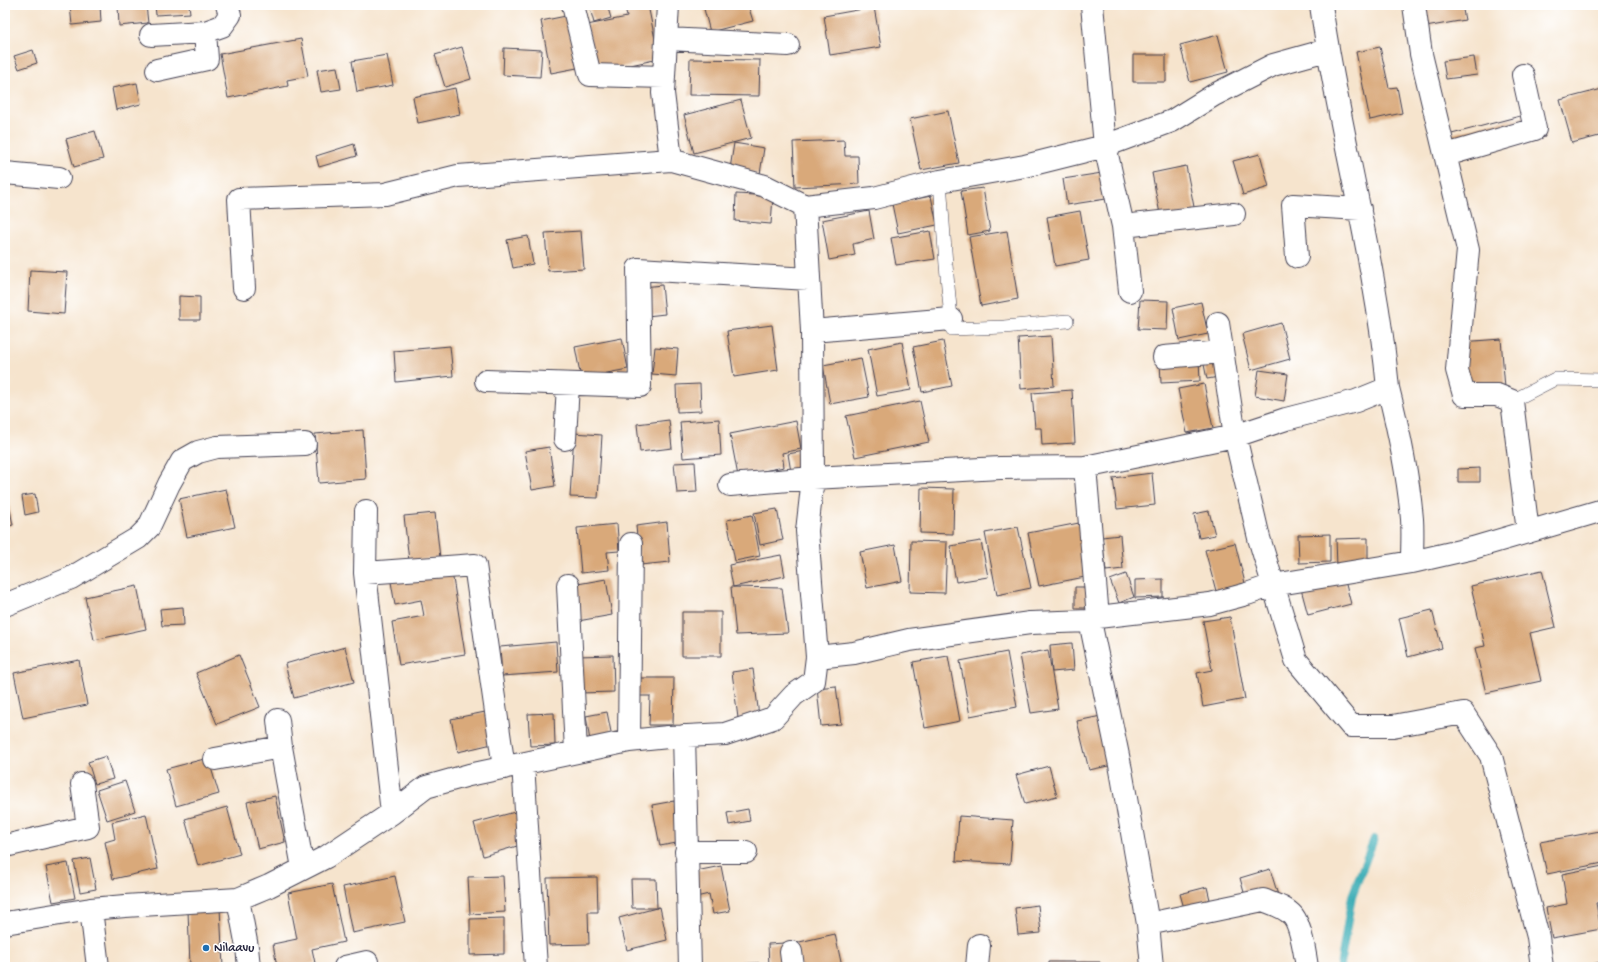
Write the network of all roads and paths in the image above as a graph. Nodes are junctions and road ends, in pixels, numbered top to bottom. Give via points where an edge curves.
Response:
1 (226, 5) edge
2 (573, 5) edge
3 (668, 5) edge
4 (1092, 5) edge
5 (1321, 5) edge
6 (1414, 5) edge
7 (205, 32) junction
8 (151, 35) dead end
9 (667, 39) junction
10 (788, 45) dead end
11 (1327, 50) junction
12 (157, 70) dead end
13 (1523, 75) dead end
14 (664, 76) junction
15 (1106, 146) junction
16 (1446, 154) junction
17 (671, 160) junction
18 (5, 174) edge
19 (59, 178) dead end
20 (940, 182) junction
21 (805, 206) junction
22 (1360, 210) junction
23 (1234, 214) dead end
24 (1123, 226) junction
25 (1298, 257) dead end
26 (809, 279) junction
27 (244, 288) dead end
28 (1130, 291) dead end
29 (951, 319) junction
30 (1068, 320) dead end
31 (1218, 323) dead end
32 (812, 331) junction
33 (1222, 352) junction
34 (1164, 357) dead end
35 (1603, 380) edge
36 (486, 381) dead end
37 (568, 384) junction
38 (1388, 388) junction
39 (1512, 401) junction
40 (1235, 436) junction
41 (566, 439) dead end
42 (305, 444) dead end
43 (1085, 467) junction
44 (813, 478) junction
45 (730, 485) dead end
46 (1603, 510) edge
47 (366, 511) dead end
48 (1528, 532) junction
49 (631, 544) dead end
50 (1412, 562) junction
51 (365, 573) junction
52 (568, 585) dead end
53 (1273, 585) junction
54 (5, 604) edge
55 (1094, 619) junction
56 (817, 657) junction
57 (278, 720) dead end
58 (684, 736) junction
59 (629, 741) junction
60 (281, 747) junction
61 (576, 752) junction
62 (215, 759) dead end
63 (513, 766) junction
64 (82, 784) dead end
65 (392, 813) junction
66 (5, 846) edge
67 (686, 852) junction
68 (746, 852) dead end
69 (303, 868) junction
70 (238, 899) junction
71 (91, 909) junction
72 (5, 923) edge
73 (1148, 924) junction
74 (979, 945) dead end
75 (367, 962) dead end
76 (98, 967) edge
77 (249, 967) edge
78 (345, 967) edge
79 (536, 967) edge
80 (690, 967) edge
81 (977, 967) edge
82 (1152, 967) edge
83 (1307, 967) edge
84 (1542, 967) edge

1 - 7 street via 230,15 222,26
2 - 14 street via 590,75
3 - 9 street
4 - 15 street
5 - 11 street
6 - 16 street via 1421,54
7 - 8 street
7 - 12 street via 207,60
9 - 10 street
9 - 14 street
11 - 15 street via 1274,65 1214,95 1172,121
11 - 22 street
13 - 16 street via 1535,129
14 - 17 street via 663,93
15 - 20 street via 1025,166
15 - 24 street
16 - 39 street via 1468,250 1458,370 1464,395 1497,394
17 - 21 street via 765,186
17 - 27 street via 458,176 385,194 239,200
18 - 19 street
20 - 21 street via 874,198
20 - 29 lane
21 - 26 street
22 - 25 street via 1294,205
22 - 38 street via 1385,349
23 - 24 street
24 - 28 street
26 - 32 street
26 - 37 street via 638,269 640,386
29 - 30 lane via 952,329 1004,327
29 - 32 street
31 - 33 street
32 - 44 street
33 - 34 street
33 - 40 street
35 - 39 lane via 1555,379
36 - 37 street
37 - 41 street
38 - 40 street via 1356,401 1286,419
38 - 50 street via 1401,439 1408,484 1412,520
39 - 48 street
40 - 43 street
40 - 53 street
42 - 54 street via 217,447 198,452 182,461 149,527 138,538 71,578
43 - 44 street via 1000,468
43 - 55 street
44 - 45 street
44 - 56 street via 807,531
46 - 48 street
47 - 51 street
48 - 50 street
49 - 59 street
50 - 53 street
51 - 63 street via 475,565
51 - 65 street
52 - 61 street
53 - 55 street via 1210,604
53 - 84 street via 1296,660 1351,726 1393,726 1463,713 1491,756 1538,937
55 - 56 street via 1030,623 909,640 854,653
55 - 73 street
56 - 58 street via 814,681 794,696 773,718 725,734
57 - 60 street
58 - 59 street
58 - 67 street
59 - 61 street
60 - 62 street
60 - 69 street
61 - 63 street
63 - 65 street via 426,787
63 - 79 street
64 - 66 street via 88,827
65 - 69 street via 326,857
67 - 68 street
67 - 80 street
69 - 70 street
70 - 71 street
70 - 77 street
71 - 72 street
71 - 76 street
73 - 82 street
73 - 83 street via 1263,900 1278,906 1293,917 1300,934
74 - 81 street
75 - 78 street

